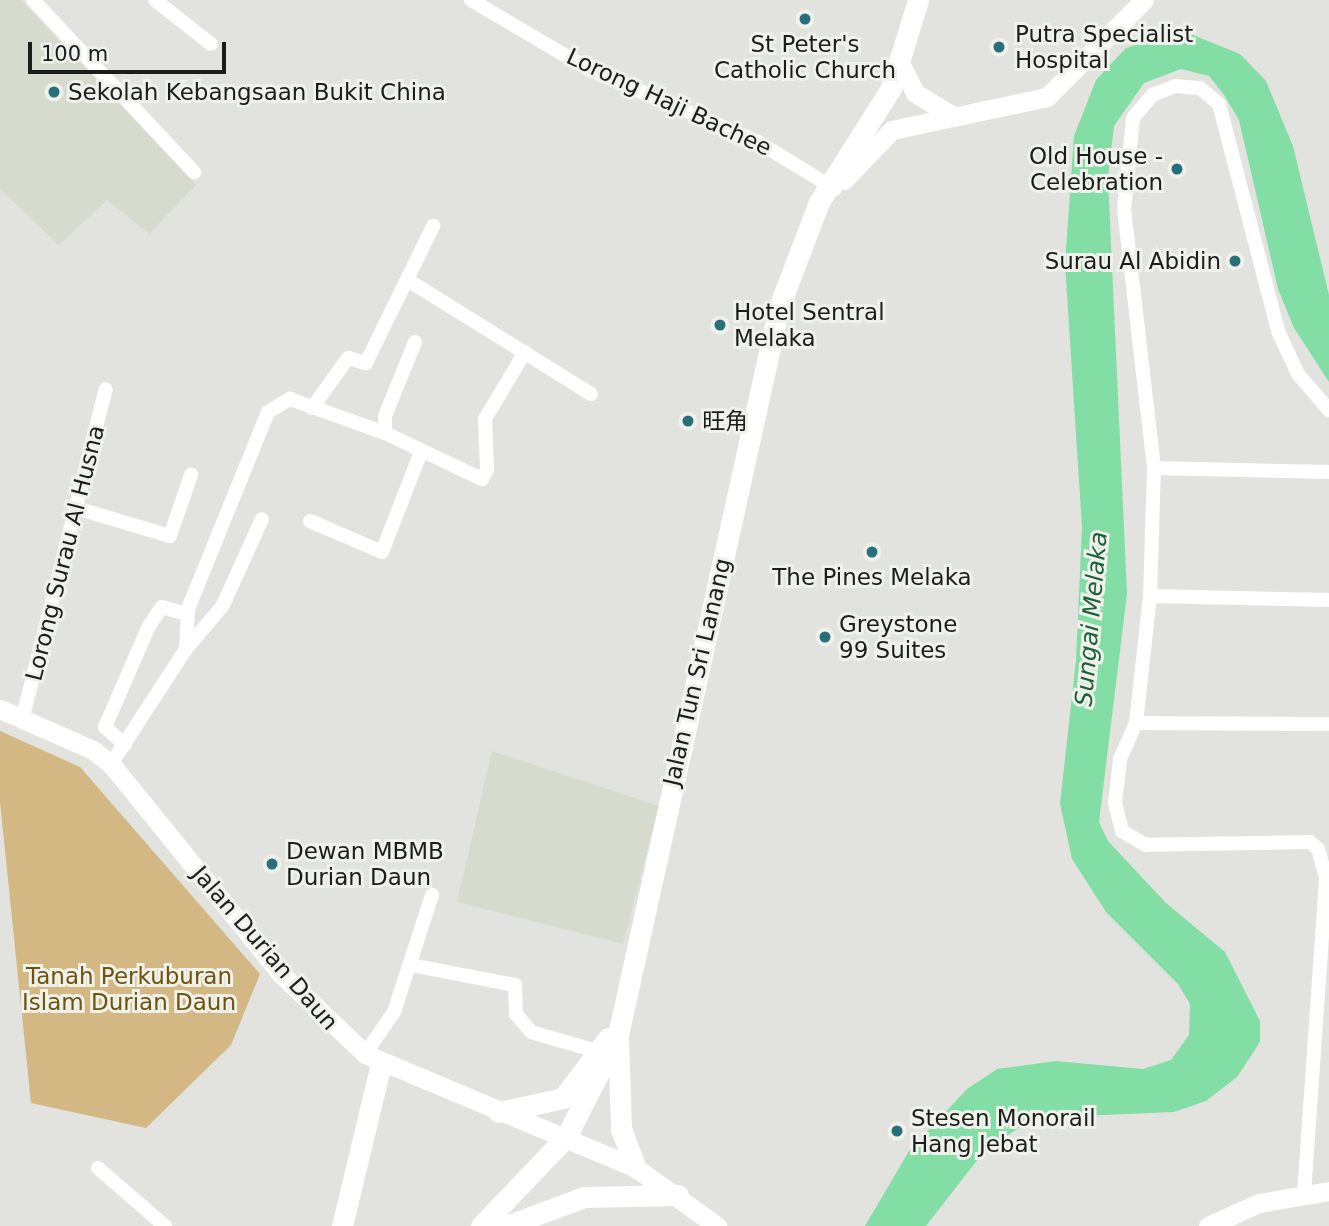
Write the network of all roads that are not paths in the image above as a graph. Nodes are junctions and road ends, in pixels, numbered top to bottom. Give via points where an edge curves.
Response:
1 (33, 0) edge
2 (155, 0) edge
3 (471, 0) edge
4 (918, 0) edge
5 (1144, 0) edge
6 (211, 44) dead end
7 (901, 65) junction
8 (950, 114) junction
9 (194, 172) dead end
10 (828, 192) junction
11 (433, 226) dead end
12 (411, 282) junction
13 (415, 342) dead end
14 (525, 352) junction
15 (106, 389) dead end
16 (591, 394) dead end
17 (312, 408) junction
18 (1329, 410) edge
19 (385, 433) junction
20 (421, 452) junction
21 (1154, 468) junction
22 (1329, 472) edge
23 (191, 474) dead end
24 (76, 508) junction
25 (262, 519) dead end
26 (310, 521) dead end
27 (1150, 596) junction
28 (1329, 600) edge
29 (187, 614) junction
30 (186, 649) junction
31 (0, 709) edge
32 (23, 716) junction
33 (1136, 723) junction
34 (1329, 724) edge
35 (125, 745) junction
36 (111, 764) junction
37 (1328, 878) edge
38 (432, 895) dead end
39 (411, 965) junction
40 (620, 1029) junction
41 (596, 1051) junction
42 (373, 1059) junction
43 (499, 1112) junction
44 (566, 1137) junction
45 (97, 1168) dead end
46 (636, 1168) junction
47 (1329, 1191) edge
48 (1304, 1194) junction
49 (678, 1195) junction
50 (165, 1226) edge
51 (342, 1226) edge
52 (481, 1226) edge
53 (506, 1226) edge
54 (717, 1226) edge
55 (1208, 1226) edge

1 - 9 street
2 - 6 street
3 - 10 street, Lorong Haji Bachee via 588,69 758,142
4 - 7 main road, Jalan Tun Sri Lanang
5 - 8 street via 1047,97
7 - 8 street via 915,93
7 - 10 main road, Jalan Tun Sri Lanang
8 - 10 street via 879,137
10 - 40 main road, Jalan Tun Sri Lanang via 779,307
11 - 12 street
12 - 14 street
12 - 17 street via 366,363 348,358
13 - 19 street via 385,416
14 - 16 street
14 - 20 street via 485,419 488,470 482,479
15 - 24 street, Lorong Surau Al Husna
17 - 19 street
17 - 29 street via 283,400 268,412 244,484
18 - 21 street via 1298,374 1278,331 1219,104 1200,88 1175,86 1152,95 1133,118 1125,171 1125,224
19 - 20 street
20 - 26 street via 382,552
21 - 22 street
21 - 27 street
23 - 24 street via 170,536
24 - 32 street, Lorong Surau Al Husna
25 - 30 street via 223,605
27 - 28 street
27 - 33 street
29 - 30 street
29 - 35 street via 168,605 149,626 105,727
30 - 35 street
31 - 32 street, Jalan Durian Daun
32 - 36 street, Jalan Durian Daun
33 - 34 street
33 - 37 street via 1120,759 1115,803 1122,831 1146,845 1175,849 1310,842
35 - 36 street
36 - 42 street, Jalan Durian Daun via 280,973
37 - 48 street
38 - 39 street
39 - 41 street via 515,985 516,1014 531,1032
39 - 42 street
40 - 41 main road
40 - 44 main road, Jalan Tun Sri Lanang
40 - 46 main road via 621,1129
41 - 43 main road via 563,1098
42 - 43 street, Jalan Durian Daun
42 - 51 main road
43 - 44 street, Jalan Durian Daun
44 - 46 street, Jalan Durian Daun
44 - 52 main road, Jalan Tun Sri Lanang
45 - 50 street
46 - 49 street, Jalan Durian Daun
47 - 48 street
48 - 55 street via 1259,1203
49 - 53 main road via 584,1197
49 - 54 street, Jalan Durian Daun

